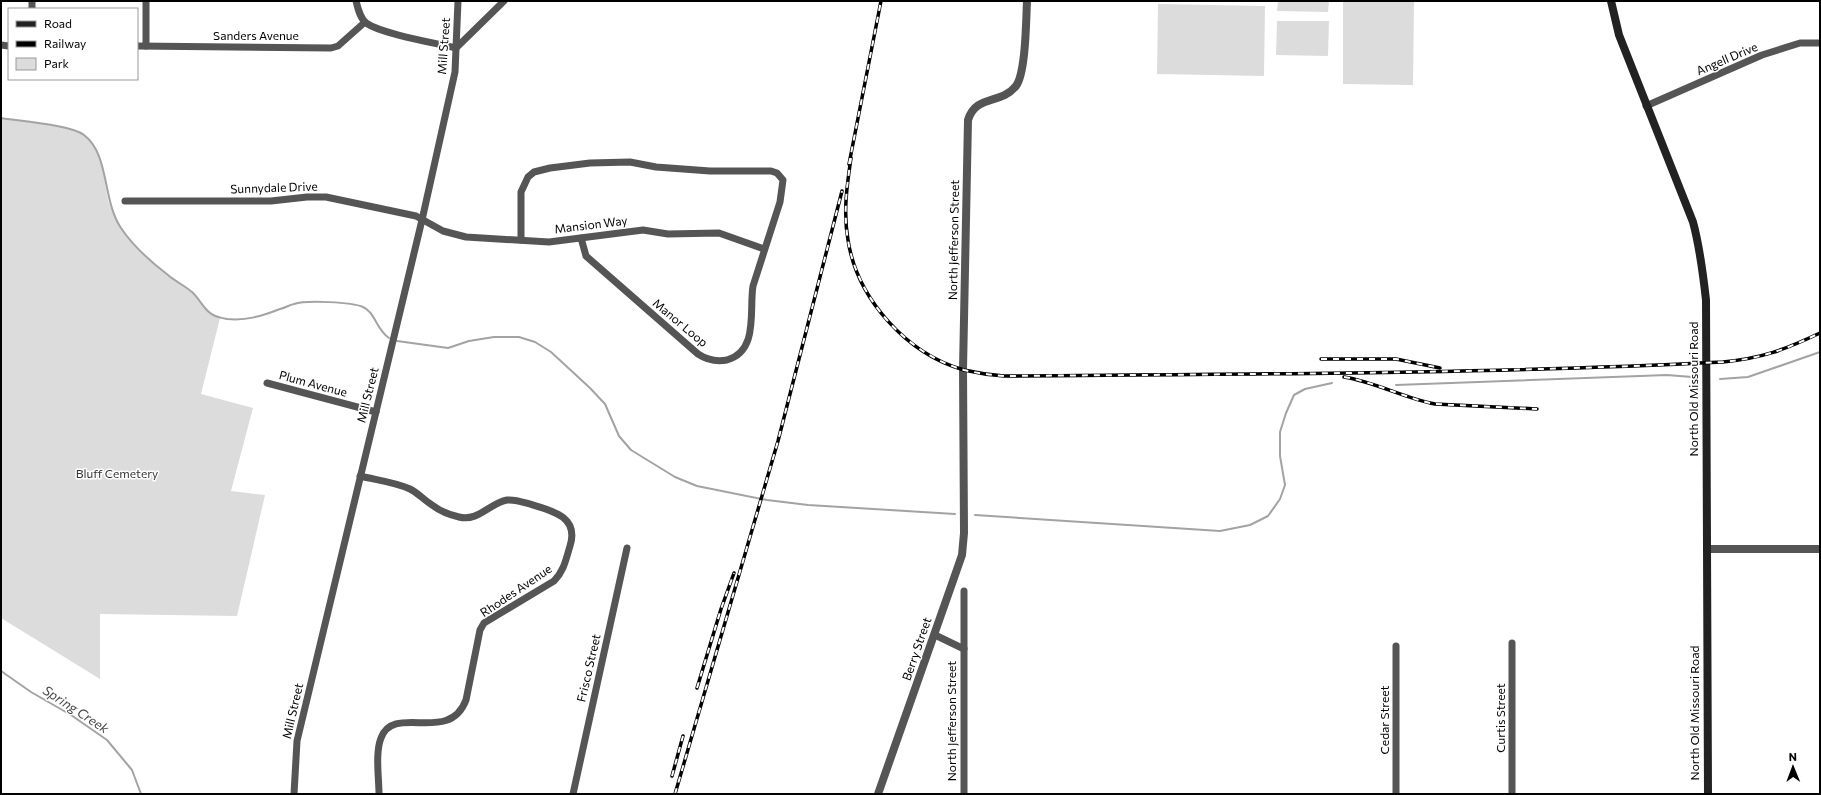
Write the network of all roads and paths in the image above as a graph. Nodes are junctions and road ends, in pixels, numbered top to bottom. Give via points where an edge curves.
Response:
1 (146, 1) edge
2 (356, 1) edge
3 (458, 1) edge
4 (504, 1) edge
5 (1027, 1) edge
6 (1611, 1) edge
7 (365, 22) junction
8 (1820, 43) edge
9 (138, 46) edge
10 (146, 46) junction
11 (456, 48) junction
12 (1646, 106) junction
13 (125, 202) dead end
14 (422, 220) junction
15 (581, 238) junction
16 (521, 240) junction
17 (764, 249) junction
18 (267, 383) dead end
19 (376, 412) junction
20 (360, 476) junction
21 (965, 509) joint
22 (627, 548) dead end
23 (1707, 549) junction
24 (1820, 549) edge
25 (964, 591) dead end
26 (936, 635) junction
27 (1512, 643) dead end
28 (1396, 646) dead end
29 (964, 649) junction
30 (294, 794) edge
31 (379, 794) edge
32 (573, 794) edge
33 (878, 794) edge
34 (964, 794) edge
35 (1396, 794) edge
36 (1512, 794) edge
37 (1708, 794) edge

1 - 10 street
2 - 7 street via 358,12
3 - 11 street, Mill Street
4 - 11 street
5 - 21 street, North Jefferson Street via 1024,54 1017,85 1004,96 979,104 968,120 963,369
6 - 12 main road, North Old Missouri Road via 1618,35
7 - 10 street, Sanders Avenue via 338,46 331,48
7 - 11 street via 377,29
8 - 12 street, Angell Drive via 1800,43 1762,55
9 - 10 street, Sanders Avenue
11 - 14 street, Mill Street via 455,72
12 - 23 main road, North Old Missouri Road via 1693,222 1700,248 1706,300
13 - 14 street, Sunnydale Drive via 271,201 326,197 416,216
14 - 16 street, Mansion Way via 455,235
14 - 19 street, Mill Street
15 - 16 street, Mansion Way via 549,242
15 - 17 street, Mansion Way via 643,230 668,234 713,233
15 - 17 street, Manor Loop via 586,256 698,354 712,361 733,357 747,342 750,335 753,286
16 - 17 street, Manor Loop via 521,192 528,177 534,172 590,163 630,162 656,167 710,171 771,171 782,177 780,202
18 - 19 street, Plum Avenue
19 - 20 street, Mill Street
20 - 30 street, Mill Street via 297,741
20 - 31 street, Rhodes Avenue via 408,488 440,510 461,518 477,516 492,506 508,500 548,509 561,514 572,535 562,573 484,623 480,630 463,709 442,722 403,723 386,730 378,746
21 - 26 street, Berry Street via 962,555
22 - 32 street, Frisco Street
23 - 24 street
23 - 37 main road, North Old Missouri Road
25 - 29 street, North Jefferson Street
26 - 29 street, North Jefferson Street
26 - 33 street, Berry Street
27 - 36 street, Curtis Street
28 - 35 street, Cedar Street
29 - 34 street, North Jefferson Street

